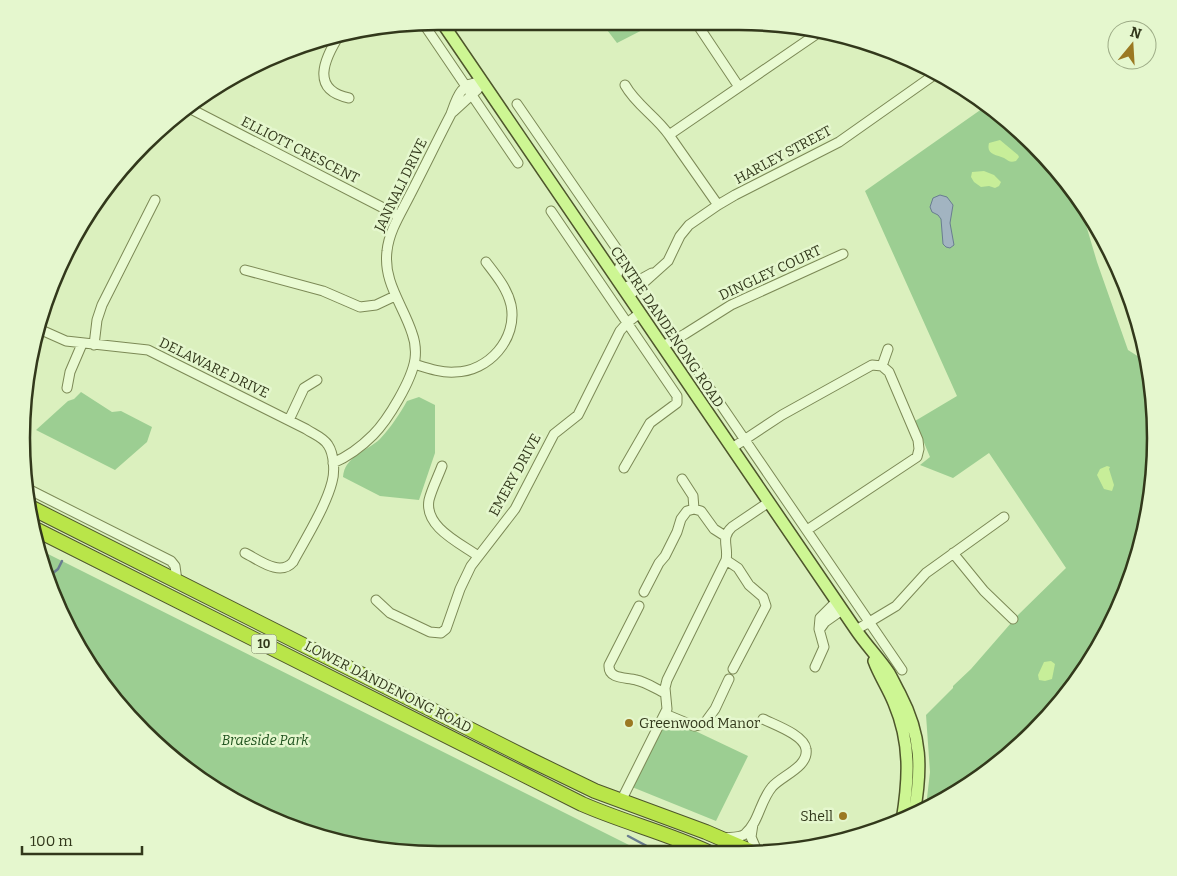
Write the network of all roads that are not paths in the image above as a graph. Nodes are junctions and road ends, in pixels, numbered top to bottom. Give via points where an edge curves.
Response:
1 (428, 30) edge
2 (446, 30) edge
3 (701, 30) edge
4 (812, 37) edge
5 (334, 43) edge
6 (930, 78) edge
7 (482, 82) junction
8 (625, 85) dead end
9 (466, 86) junction
10 (739, 87) junction
11 (471, 94) junction
12 (349, 98) dead end
13 (517, 104) dead end
14 (194, 111) edge
15 (451, 114) junction
16 (526, 117) junction
17 (512, 126) junction
18 (669, 135) junction
19 (518, 163) dead end
20 (155, 200) dead end
21 (718, 206) junction
22 (551, 211) dead end
23 (399, 216) junction
24 (843, 254) dead end
25 (486, 262) dead end
26 (245, 270) dead end
27 (616, 278) junction
28 (626, 293) junction
29 (395, 296) junction
30 (640, 314) junction
31 (627, 322) junction
32 (44, 333) edge
33 (678, 342) junction
34 (82, 344) junction
35 (94, 345) junction
36 (888, 349) dead end
37 (666, 351) junction
38 (414, 364) junction
39 (882, 366) junction
40 (316, 380) dead end
41 (67, 388) dead end
42 (289, 420) junction
43 (746, 440) junction
44 (732, 448) junction
45 (332, 460) junction
46 (442, 466) dead end
47 (624, 468) dead end
48 (682, 479) dead end
49 (33, 492) edge
50 (769, 502) junction
51 (694, 509) junction
52 (37, 510) edge
53 (1004, 517) dead end
54 (807, 530) junction
55 (41, 532) edge
56 (725, 536) junction
57 (245, 553) dead end
58 (953, 553) junction
59 (478, 556) junction
60 (726, 560) junction
61 (177, 581) junction
62 (644, 592) dead end
63 (376, 600) dead end
64 (639, 606) dead end
65 (839, 606) junction
66 (1013, 619) dead end
67 (870, 622) junction
68 (856, 630) junction
69 (869, 650) junction
70 (815, 667) dead end
71 (733, 669) dead end
72 (902, 670) dead end
73 (730, 679) dead end
74 (665, 693) junction
75 (665, 714) junction
76 (763, 719) dead end
77 (620, 801) junction
78 (915, 806) edge
79 (904, 811) edge
80 (753, 824) junction
81 (721, 838) junction
82 (755, 845) edge
83 (694, 846) edge
84 (738, 846) edge

1 - 9 street
2 - 7 main road, CENTRE DANDENONG ROAD
3 - 10 street
4 - 10 street
5 - 12 street via 325,64 324,79 334,93
6 - 21 street, HARLEY STREET via 839,142
7 - 9 street
7 - 11 street, JANNALI DRIVE
7 - 17 main road, CENTRE DANDENONG ROAD
8 - 18 street
9 - 11 street
9 - 15 street, JANNALI DRIVE via 457,97
10 - 18 street
11 - 15 street, JANNALI DRIVE
11 - 19 street
13 - 16 street
14 - 23 street, ELLIOTT CRESCENT
15 - 23 street, JANNALI DRIVE
16 - 17 street
16 - 27 street via 621,255
17 - 27 main road, CENTRE DANDENONG ROAD
18 - 21 street
20 - 35 street via 102,305
21 - 28 street, HARLEY STREET via 684,230 668,261
22 - 31 street
23 - 29 street, JANNALI DRIVE via 386,258
24 - 33 street, DINGLEY COURT via 731,305 685,334
25 - 38 street via 506,289 512,307 510,327 503,345 484,364 466,371 447,372
26 - 29 street via 323,291 360,306 376,305
27 - 28 main road, CENTRE DANDENONG ROAD
28 - 30 main road, CENTRE DANDENONG ROAD
29 - 38 street, JANNALI DRIVE via 412,334
30 - 31 street, EMERY DRIVE
30 - 37 main road, CENTRE DANDENONG ROAD
31 - 47 street via 677,396 676,403 650,423
31 - 59 street, EMERY DRIVE via 617,335 578,415 554,434 515,510
32 - 34 street, DELAWARE DRIVE
33 - 37 street, DINGLEY COURT
33 - 43 street, CENTRE DANDENONG ROAD
34 - 35 street, DELAWARE DRIVE
34 - 41 street
35 - 42 street, DELAWARE DRIVE via 148,350
36 - 39 street
37 - 44 main road, CENTRE DANDENONG ROAD
38 - 45 street, JANNALI DRIVE via 388,416 374,434 350,453
39 - 43 street via 872,366 789,411
39 - 54 street via 891,375 918,440 917,457
40 - 42 street via 304,388
42 - 45 street, DELAWARE DRIVE via 313,434
43 - 44 street
43 - 54 street, CENTRE DANDENONG ROAD
44 - 50 main road, CENTRE DANDENONG ROAD
45 - 57 street via 330,490 291,565 278,569
46 - 59 street via 429,501 429,513 439,528
48 - 51 street via 693,496
49 - 61 street via 174,564
50 - 56 street via 732,527
50 - 65 main road, CENTRE DANDENONG ROAD
51 - 56 street
51 - 62 street via 682,516 665,556
52 - 61 highway, LOWER DANDENONG ROAD / 10
53 - 58 street
54 - 67 street, CENTRE DANDENONG ROAD
55 - 83 highway, LOWER DANDENONG ROAD / 10 via 582,804
56 - 60 street
58 - 66 street via 984,591
58 - 67 street via 926,572 896,606
59 - 63 street, EMERY DRIVE via 460,589 448,626 441,633 430,632 390,613
60 - 71 street via 738,568 766,606
60 - 74 street via 669,674
61 - 77 highway, LOWER DANDENONG ROAD / 10 via 531,760
64 - 74 street via 609,670 624,679 635,679
65 - 68 main road, CENTRE DANDENONG ROAD
65 - 70 street via 820,618 824,647
67 - 68 street
67 - 72 street, CENTRE DANDENONG ROAD
68 - 69 main road, CENTRE DANDENONG ROAD
69 - 78 main road, CENTRE DANDENONG ROAD via 889,674 915,728 920,765
69 - 79 main road, CENTRE DANDENONG ROAD via 894,702 907,752 908,783
73 - 75 street via 704,724 694,726
74 - 75 street
75 - 77 street
76 - 80 street via 798,737 805,746 806,754 804,761 769,791
77 - 81 highway, LOWER DANDENONG ROAD / 10
80 - 81 street via 741,836
80 - 82 street via 751,837
81 - 84 highway, LOWER DANDENONG ROAD / 10

